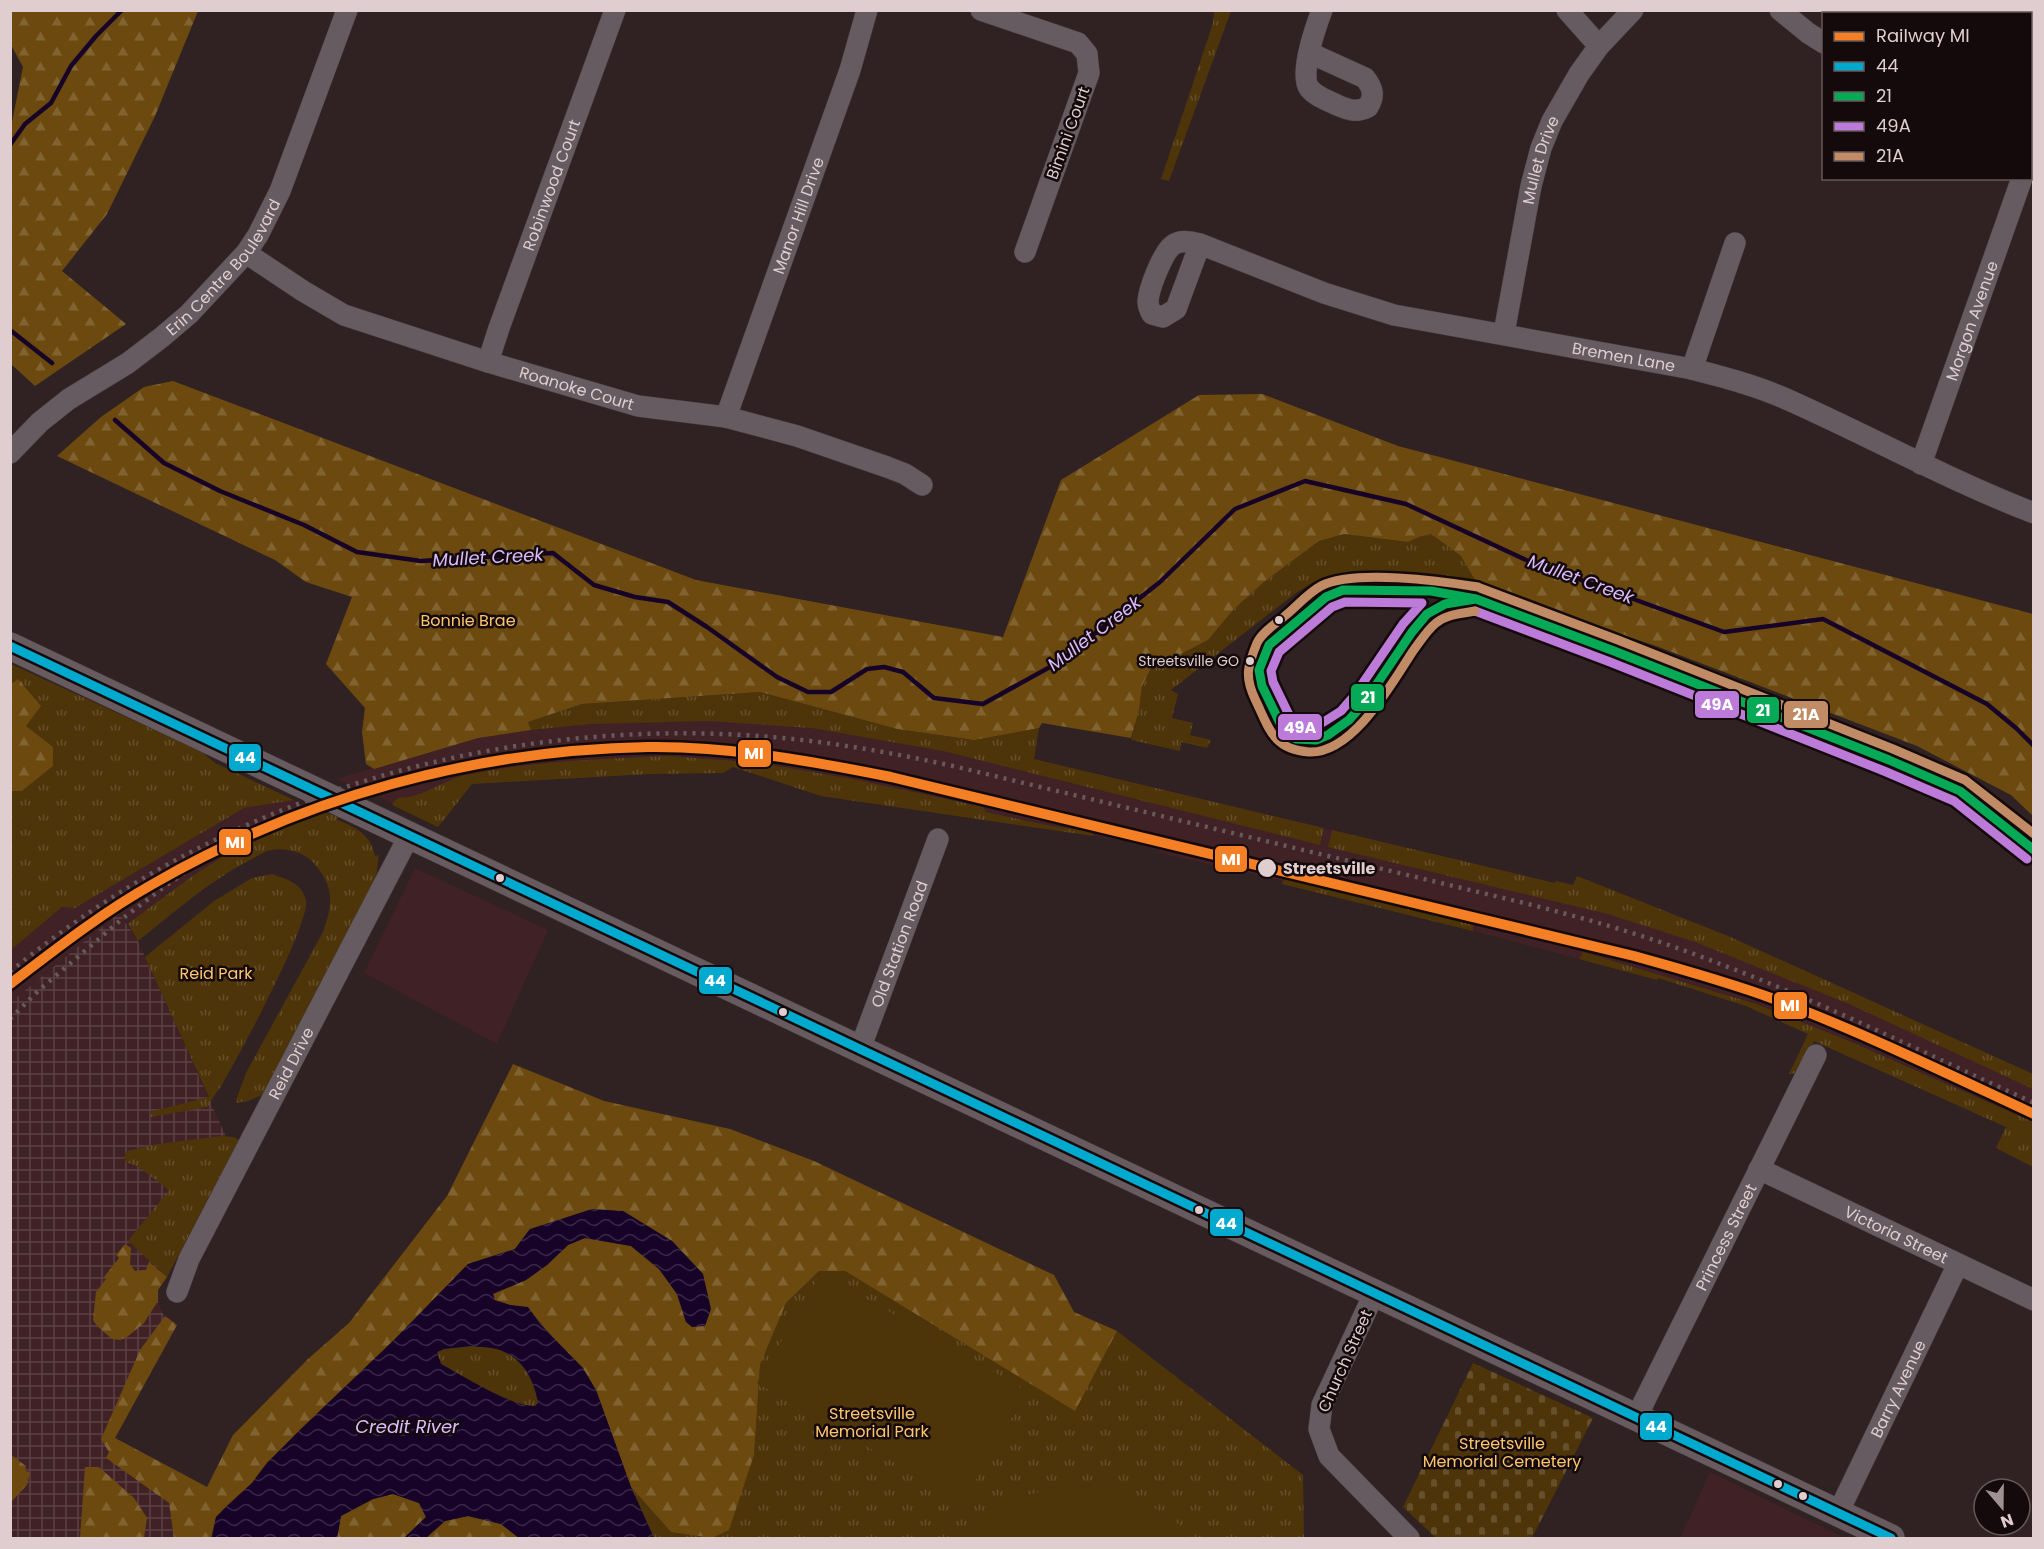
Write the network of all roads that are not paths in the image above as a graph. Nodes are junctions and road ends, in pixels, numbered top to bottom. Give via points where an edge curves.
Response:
1 (346, 10) edge
2 (615, 10) edge
3 (867, 10) edge
4 (981, 10) edge
5 (1322, 10) edge
6 (1567, 10) edge
7 (1633, 10) edge
8 (1780, 10) edge
9 (1822, 42) edge
10 (1599, 46) junction
11 (1310, 52) dead end
12 (2021, 180) edge
13 (1735, 243) dead end
14 (1200, 244) dead end
15 (1025, 252) dead end
16 (246, 253) junction
17 (1504, 333) junction
18 (488, 362) junction
19 (1692, 369) junction
20 (726, 417) junction
21 (10, 453) edge
22 (1921, 464) junction
23 (922, 485) dead end
24 (2034, 513) edge
25 (10, 645) edge
26 (410, 834) junction
27 (938, 839) dead end
28 (860, 1049) junction
29 (1816, 1055) dead end
30 (1759, 1169) junction
31 (1959, 1264) junction
32 (177, 1293) dead end
33 (1374, 1294) junction
34 (2034, 1300) edge
35 (1635, 1418) junction
36 (1838, 1513) junction
37 (1409, 1539) edge
38 (1891, 1539) edge

1 - 16 street, Erin Centre Boulevard via 280,191
2 - 18 street, Robinwood Court
3 - 20 street, Manor Hill Drive via 850,70
4 - 15 street, Bimini Court via 1078,43 1087,54 1089,73
5 - 11 street
6 - 10 street
7 - 10 street, Mullet Drive
8 - 9 street
10 - 17 street, Mullet Drive via 1564,97 1541,148
12 - 22 street, Morgon Avenue
13 - 19 street
14 - 17 street, Bremen Lane via 1360,306
16 - 18 street, Roanoke Court via 344,315
16 - 21 street, Erin Centre Boulevard via 162,337 69,399
17 - 19 street, Bremen Lane
18 - 20 street, Roanoke Court via 638,406
19 - 22 street, Bremen Lane via 1784,398
20 - 23 street, Roanoke Court via 797,436 896,471
22 - 24 street, Bremen Lane
25 - 26 main road
26 - 28 main road
26 - 32 street, Reid Drive via 189,1259
27 - 28 street, Old Station Road
28 - 33 main road
29 - 30 street, Princess Street
30 - 31 street, Victoria Street
30 - 35 street, Princess Street
31 - 34 street, Victoria Street
31 - 36 street, Barry Avenue
33 - 35 main road
33 - 37 street, Church Street via 1322,1405 1319,1429 1329,1456
35 - 36 main road
36 - 38 main road

